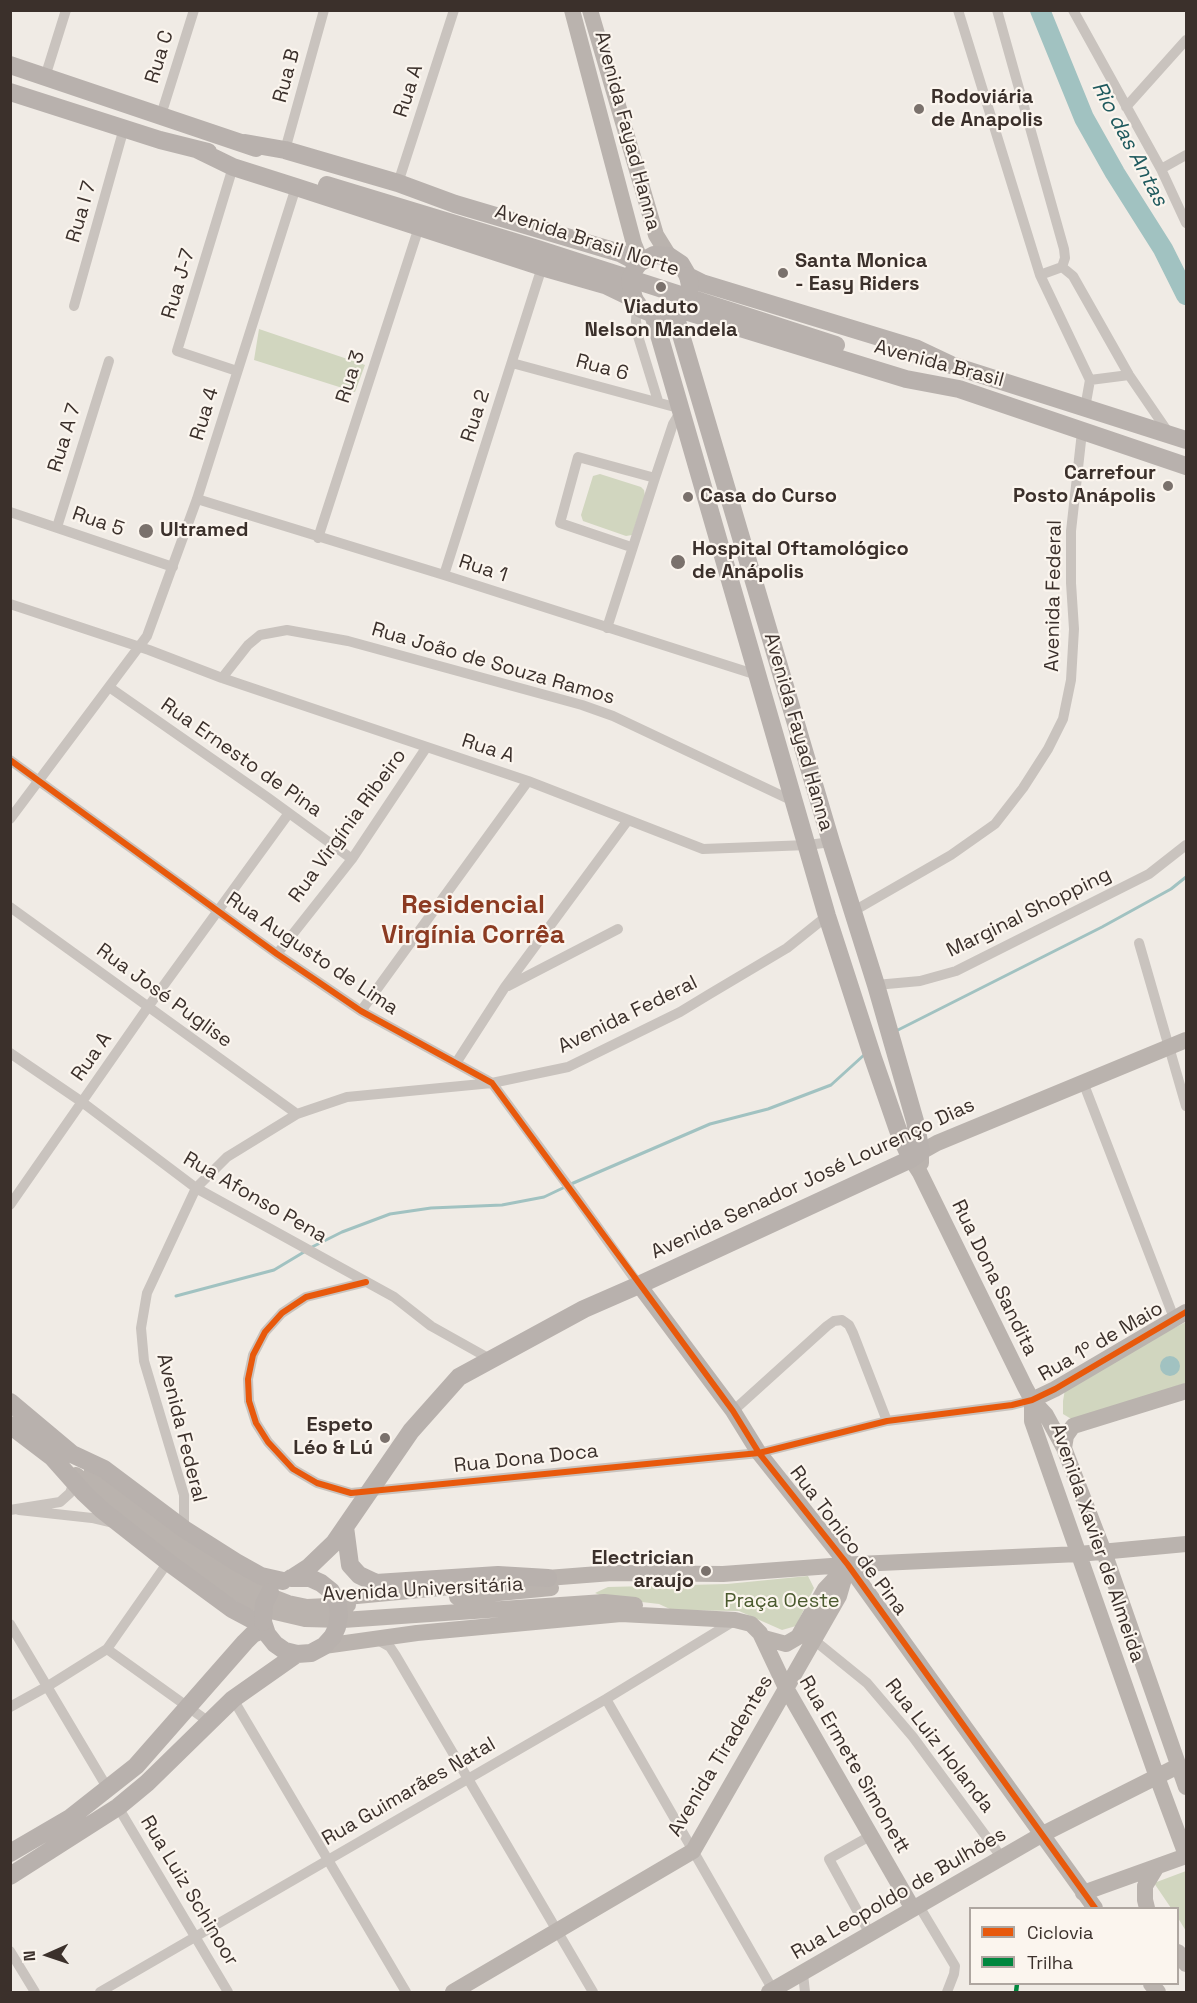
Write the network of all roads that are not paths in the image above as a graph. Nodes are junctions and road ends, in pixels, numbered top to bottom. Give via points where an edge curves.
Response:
1 (66, 10) edge
2 (194, 10) edge
3 (324, 10) edge
4 (454, 10) edge
5 (572, 10) edge
6 (590, 10) edge
7 (958, 10) edge
8 (997, 10) edge
9 (1073, 10) edge
10 (1186, 40) edge
11 (10, 65) edge
12 (45, 77) junction
13 (11, 95) edge
14 (1126, 108) junction
15 (161, 115) junction
16 (124, 128) junction
17 (245, 143) junction
18 (196, 149) junction
19 (285, 150) junction
20 (1186, 155) edge
21 (233, 167) junction
22 (1161, 169) junction
23 (398, 183) junction
24 (296, 187) junction
25 (1186, 223) edge
26 (419, 227) junction
27 (669, 256) junction
28 (640, 262) junction
29 (542, 267) junction
30 (1062, 267) junction
31 (1040, 275) junction
32 (688, 276) junction
33 (635, 302) junction
34 (74, 306) dead end
35 (676, 310) junction
36 (653, 314) junction
37 (109, 361) dead end
38 (512, 363) junction
39 (951, 365) junction
40 (237, 371) junction
41 (1129, 375) junction
42 (1090, 380) junction
43 (959, 389) junction
44 (658, 401) junction
45 (1085, 408) junction
46 (682, 409) junction
47 (1082, 432) junction
48 (1169, 434) junction
49 (1186, 440) edge
50 (1186, 466) edge
51 (655, 477) junction
52 (197, 499) junction
53 (10, 512) edge
54 (57, 527) junction
55 (318, 538) junction
56 (632, 548) junction
57 (173, 567) junction
58 (444, 575) junction
59 (753, 579) junction
60 (733, 586) junction
61 (10, 604) edge
62 (607, 628) junction
63 (139, 647) junction
64 (757, 675) junction
65 (222, 678) junction
66 (110, 687) junction
67 (426, 748) junction
68 (10, 760) edge
69 (39, 780) junction
70 (528, 781) junction
71 (793, 801) junction
72 (289, 813) junction
73 (10, 819) edge
74 (628, 820) junction
75 (831, 842) junction
76 (807, 845) junction
77 (1186, 845) edge
78 (352, 859) junction
79 (10, 908) edge
80 (218, 911) junction
81 (852, 912) junction
82 (827, 916) junction
83 (618, 929) dead end
84 (1139, 944) dead end
85 (277, 954) junction
86 (876, 985) junction
87 (505, 987) junction
88 (148, 1007) junction
89 (361, 1011) junction
90 (1186, 1040) edge
91 (1168, 1047) junction
92 (10, 1053) edge
93 (456, 1063) junction
94 (1083, 1082) junction
95 (492, 1083) junction
96 (82, 1102) junction
97 (1186, 1106) edge
98 (297, 1114) junction
99 (918, 1161) junction
100 (195, 1188) junction
101 (574, 1194) joint
102 (11, 1204) edge
103 (366, 1282) junction
104 (639, 1286) junction
105 (1180, 1315) edge
106 (490, 1359) junction
107 (1055, 1389) junction
108 (1186, 1391) edge
109 (1032, 1400) junction
110 (10, 1402) edge
111 (733, 1411) junction
112 (887, 1421) junction
113 (10, 1425) edge
114 (1073, 1426) junction
115 (1064, 1448) junction
116 (759, 1453) junction
117 (72, 1454) junction
118 (52, 1457) junction
119 (74, 1482) junction
120 (367, 1491) junction
121 (14, 1510) edge
122 (122, 1525) junction
123 (345, 1527) junction
124 (184, 1528) junction
125 (334, 1543) junction
126 (1186, 1544) edge
127 (1104, 1552) junction
128 (1079, 1554) junction
129 (168, 1562) junction
130 (848, 1565) junction
131 (640, 1573) junction
132 (548, 1578) junction
133 (282, 1584) junction
134 (335, 1598) junction
135 (664, 1615) junction
136 (735, 1620) junction
137 (10, 1624) edge
138 (264, 1626) junction
139 (373, 1638) junction
140 (764, 1638) junction
141 (814, 1640) junction
142 (328, 1641) junction
143 (106, 1649) junction
144 (297, 1654) junction
145 (48, 1686) junction
146 (786, 1688) junction
147 (233, 1699) junction
148 (606, 1699) junction
149 (10, 1707) edge
150 (188, 1709) junction
151 (209, 1722) junction
152 (1182, 1764) edge
153 (1157, 1777) junction
154 (467, 1779) junction
155 (1186, 1787) edge
156 (108, 1789) junction
157 (118, 1807) junction
158 (1041, 1835) junction
159 (870, 1836) junction
160 (693, 1851) junction
161 (10, 1853) edge
162 (1186, 1855) edge
163 (1002, 1858) junction
164 (328, 1860) junction
165 (1156, 1868) junction
166 (10, 1876) edge
167 (1083, 1893) junction
168 (916, 1907) junction
169 (1094, 1907) edge
170 (1147, 1907) edge
171 (557, 1931) junction
172 (870, 1934) junction
173 (195, 1937) junction
174 (10, 1951) edge
175 (803, 1974) junction
176 (771, 1991) edge
177 (35, 1992) edge
178 (100, 1992) edge
179 (228, 1992) edge
180 (406, 1992) edge
181 (453, 1992) edge
182 (593, 1992) edge
183 (805, 1992) edge
184 (946, 1992) edge

1 - 12 street
2 - 15 street, Rua C
3 - 19 street, Rua B
4 - 23 street, Rua A
5 - 28 main road, Avenida Fayad Hanna
6 - 27 main road, Avenida Fayad Hanna via 656,235
7 - 31 street
8 - 30 street via 1064,249
9 - 14 street
10 - 14 street
11 - 12 main road, Avenida Brasil Norte
12 - 15 main road, Avenida Brasil Norte
13 - 16 main road, Avenida Brasil Norte
14 - 22 street
15 - 17 main road, Avenida Brasil Norte
16 - 18 main road, Avenida Brasil Norte
16 - 34 street, Rua I 7
17 - 19 main road, Avenida Brasil Norte
17 - 39 main road, Avenida Brasil Norte via 404,199 732,303
18 - 21 main road, Avenida Brasil Norte
18 - 43 main road, Avenida Brasil Norte via 527,245
19 - 23 main road, Avenida Brasil Norte
20 - 22 street
21 - 24 main road, Avenida Brasil Norte
21 - 40 street, Rua J-7 via 177,351
22 - 25 street
23 - 28 main road, Avenida Brasil Norte
24 - 26 main road, Avenida Brasil Norte
24 - 40 street, Rua 4
26 - 29 main road, Avenida Brasil Norte
26 - 55 street, Rua 3
27 - 28 main road via 654,255
27 - 32 main road via 681,264
28 - 33 main road, bridge via 630,281
29 - 33 main road, Avenida Brasil Norte via 605,285
29 - 38 street, Rua 2
30 - 31 street
30 - 41 street via 1073,276
31 - 42 street
32 - 35 main road, bridge via 688,296
32 - 39 main road, Avenida Brasil via 915,348
33 - 36 main road
33 - 44 street via 638,336
35 - 36 main road
35 - 43 main road, Avenida Brasil via 906,379
35 - 59 main road, Avenida Fayad Hanna
36 - 46 main road, Avenida Fayad Hanna
37 - 54 street, Rua A 7
38 - 44 street, Rua 6
38 - 58 street, Rua 2
39 - 45 main road, Avenida Brasil
40 - 52 street, Rua 4
41 - 42 street
41 - 48 street
42 - 45 street
43 - 47 main road, Avenida Brasil
44 - 46 street, Rua 6
45 - 48 main road, Avenida Brasil
46 - 51 street
46 - 60 main road, Avenida Fayad Hanna
47 - 50 main road, Avenida Brasil
47 - 81 street, Avenida Federal via 1071,531 1071,680 1063,719 1023,788 995,824 951,855
48 - 49 main road, Avenida Brasil
51 - 56 street
51 - 56 street via 578,457 560,524
52 - 55 street, Rua 1
52 - 57 street, Rua 4
53 - 54 street, Rua 5
54 - 57 street, Rua 5
55 - 58 street, Rua 1
56 - 62 street
57 - 63 street, Rua 4 via 147,636
58 - 62 street, Rua 1
59 - 60 main road
59 - 75 main road, Avenida Fayad Hanna
60 - 64 main road, Avenida Fayad Hanna
61 - 63 street
62 - 64 street, Rua 1
63 - 65 street, Rua A
63 - 66 street, Rua 4
64 - 71 main road, Avenida Fayad Hanna
65 - 67 street, Rua A
65 - 71 street, Rua João de Souza Ramos via 260,635 287,630 348,641 613,716
66 - 69 street, Rua 4
66 - 72 street, Rua Ernesto de Pina
67 - 70 street, Rua A
67 - 78 street, Rua Virgínia Ribeiro
68 - 69 street, Rua Augusto de Lima
69 - 73 street, Rua 4
69 - 80 street, Rua Augusto de Lima
70 - 74 street, Rua A
70 - 89 street
71 - 76 main road, Avenida Fayad Hanna
72 - 78 street, Rua Ernesto de Pina
72 - 80 street, Rua A
74 - 76 street, Rua A via 703,849
74 - 87 street
75 - 76 street, Rua A
75 - 81 main road, Avenida Fayad Hanna
76 - 82 main road, Avenida Fayad Hanna
77 - 86 street, Marginal Shopping via 1149,874 956,971 920,981
78 - 85 street, Rua Virgínia Ribeiro
79 - 88 street, Rua José Puglise
80 - 85 street, Rua Augusto de Lima
80 - 88 street, Rua A
81 - 86 main road, Avenida Fayad Hanna
82 - 95 street, Avenida Federal via 787,948 680,1012 568,1067
82 - 99 main road, Avenida Fayad Hanna via 898,1130
83 - 87 street
84 - 91 street
85 - 89 street, Rua Augusto de Lima
86 - 99 main road, Avenida Fayad Hanna via 915,1121
87 - 93 street
88 - 96 street, Rua A
88 - 98 street, Rua José Puglise
89 - 93 street, Rua Augusto de Lima
90 - 91 main road, Avenida Senador José Lourenço Dias
91 - 94 main road, Avenida Senador José Lourenço Dias
91 - 97 street
92 - 96 street, Rua Afonso Pena
93 - 95 street, Rua Augusto de Lima
94 - 99 main road, Avenida Senador José Lourenço Dias via 937,1143
94 - 105 street
95 - 98 street, Avenida Federal via 347,1097
95 - 101 street, Rua Augusto de Lima
96 - 100 street, Rua Afonso Pena
96 - 102 street, Rua A
98 - 100 street, Avenida Federal via 227,1157
99 - 104 main road, Avenida Senador José Lourenço Dias
99 - 109 main road, Rua Dona Sandita
100 - 103 street, Rua Afonso Pena
100 - 124 street, Avenida Federal via 147,1293 141,1328 144,1361 184,1495
101 - 104 street, Rua Tonico de Pina
103 - 106 street, Rua Afonso Pena via 394,1297 431,1326
103 - 120 street, Rua Dona Doca via 306,1297 282,1313 265,1332 253,1355 248,1379 256,1423 293,1469 336,1489
104 - 106 main road, Avenida Senador José Lourenço Dias via 584,1309
104 - 111 main road, Rua Tonico de Pina
105 - 107 main road, Rua 1º de Maio
106 - 120 main road, Avenida Senador José Lourenço Dias via 459,1377 411,1431
107 - 109 main road, Rua 1º de Maio
107 - 114 main road via 1056,1412
108 - 114 main road
109 - 112 street, Rua Dona Doca
109 - 115 main road, Avenida Xavier de Almeida via 1046,1415
109 - 128 main road, Avenida Xavier de Almeida via 1032,1421
110 - 117 main road, Avenida Universitária
111 - 112 street via 827,1326 842,1320 853,1333
111 - 116 main road, Rua Tonico de Pina
112 - 116 street, Rua Dona Doca
113 - 118 main road, Avenida Universitária
114 - 115 main road
115 - 127 main road, Avenida Xavier de Almeida
116 - 120 street, Rua Dona Doca
116 - 130 main road, Rua Tonico de Pina
117 - 124 main road, Avenida Universitária via 104,1469
117 - 131 main road, Avenida Universitária via 177,1539 230,1574 270,1596 307,1607 587,1585
118 - 119 main road, Avenida Universitária
118 - 135 main road, Avenida Universitária via 170,1550 247,1599 275,1612 305,1619 343,1620 604,1602 628,1603
119 - 121 street via 70,1493 60,1502
119 - 122 main road, Avenida Universitária
120 - 123 main road, Avenida Senador José Lourenço Dias
121 - 122 street
122 - 129 main road, Avenida Universitária
123 - 125 main road, Avenida Senador José Lourenço Dias
123 - 132 main road via 350,1565 358,1575 376,1583 498,1575
124 - 133 main road, Avenida Universitária via 245,1567
125 - 133 main road, Avenida Senador José Lourenço Dias via 309,1567
125 - 134 main road, Avenida Senador José Lourenço Dias via 329,1562
126 - 127 main road, Avenida Universitária
127 - 128 main road, Avenida Universitária
127 - 152 main road, Avenida Xavier de Almeida
128 - 130 main road, Avenida Universitária
128 - 153 main road, Avenida Xavier de Almeida
129 - 138 main road, Avenida Universitária via 232,1609
129 - 143 street
130 - 131 main road, Avenida Universitária via 723,1574
130 - 140 main road via 825,1589 798,1637 786,1644
130 - 141 main road, Avenida Tiradentes via 839,1596
130 - 158 main road, Rua Tonico de Pina
131 - 132 main road, Avenida Universitária
132 - 134 main road, Avenida Universitária
133 - 134 main road via 310,1578
133 - 138 main road, bridge via 264,1604
134 - 142 main road, bridge via 338,1627
135 - 136 main road, Avenida Universitária
135 - 139 main road, Avenida Universitária via 556,1618
136 - 140 main road, Avenida Universitária via 751,1624
136 - 148 street, Rua Guimarães Natal
137 - 145 street
138 - 144 main road via 275,1644
138 - 150 main road via 244,1642
139 - 142 main road, Avenida Universitária
139 - 154 street via 393,1651
140 - 146 main road, Rua Ermete Simonett
141 - 146 main road, Avenida Tiradentes
141 - 163 street, Rua Luiz Holanda via 867,1683 913,1737
142 - 144 main road via 311,1653
143 - 145 street
143 - 150 street
144 - 147 main road
145 - 149 street
145 - 156 street
146 - 159 main road, Rua Ermete Simonett
146 - 160 main road, Avenida Tiradentes
147 - 151 main road
147 - 164 street
148 - 154 street, Rua Guimarães Natal
148 - 160 street
150 - 151 street
150 - 156 main road via 136,1767
151 - 157 main road
152 - 153 main road, Rua Leopoldo de Bulhões
152 - 155 main road, Avenida Xavier de Almeida
153 - 158 main road, Rua Leopoldo de Bulhões
153 - 162 main road, Avenida Xavier de Almeida
154 - 164 street, Rua Guimarães Natal
154 - 171 street
156 - 161 main road via 70,1818
157 - 166 main road
157 - 173 street, Rua Luiz Schinoor
158 - 163 main road, Rua Leopoldo de Bulhões
158 - 167 main road, Rua Tonico de Pina
159 - 168 main road, Rua Ermete Simonett
159 - 172 street via 829,1859
160 - 171 main road, Avenida Tiradentes
160 - 176 street
162 - 165 main road
163 - 168 main road, Rua Leopoldo de Bulhões
164 - 173 street, Rua Guimarães Natal
164 - 180 street
165 - 167 main road
165 - 170 main road via 1145,1886
167 - 169 main road, Rua Tonico de Pina
168 - 172 main road, Rua Leopoldo de Bulhões
168 - 184 street, Rua Ermete Simonett via 955,1966
171 - 181 main road, Avenida Tiradentes
171 - 182 street
172 - 175 main road, Rua Leopoldo de Bulhões
173 - 178 street, Rua Guimarães Natal
173 - 179 street, Rua Luiz Schinoor
174 - 177 street
175 - 176 main road, Rua Leopoldo de Bulhões
175 - 183 street

